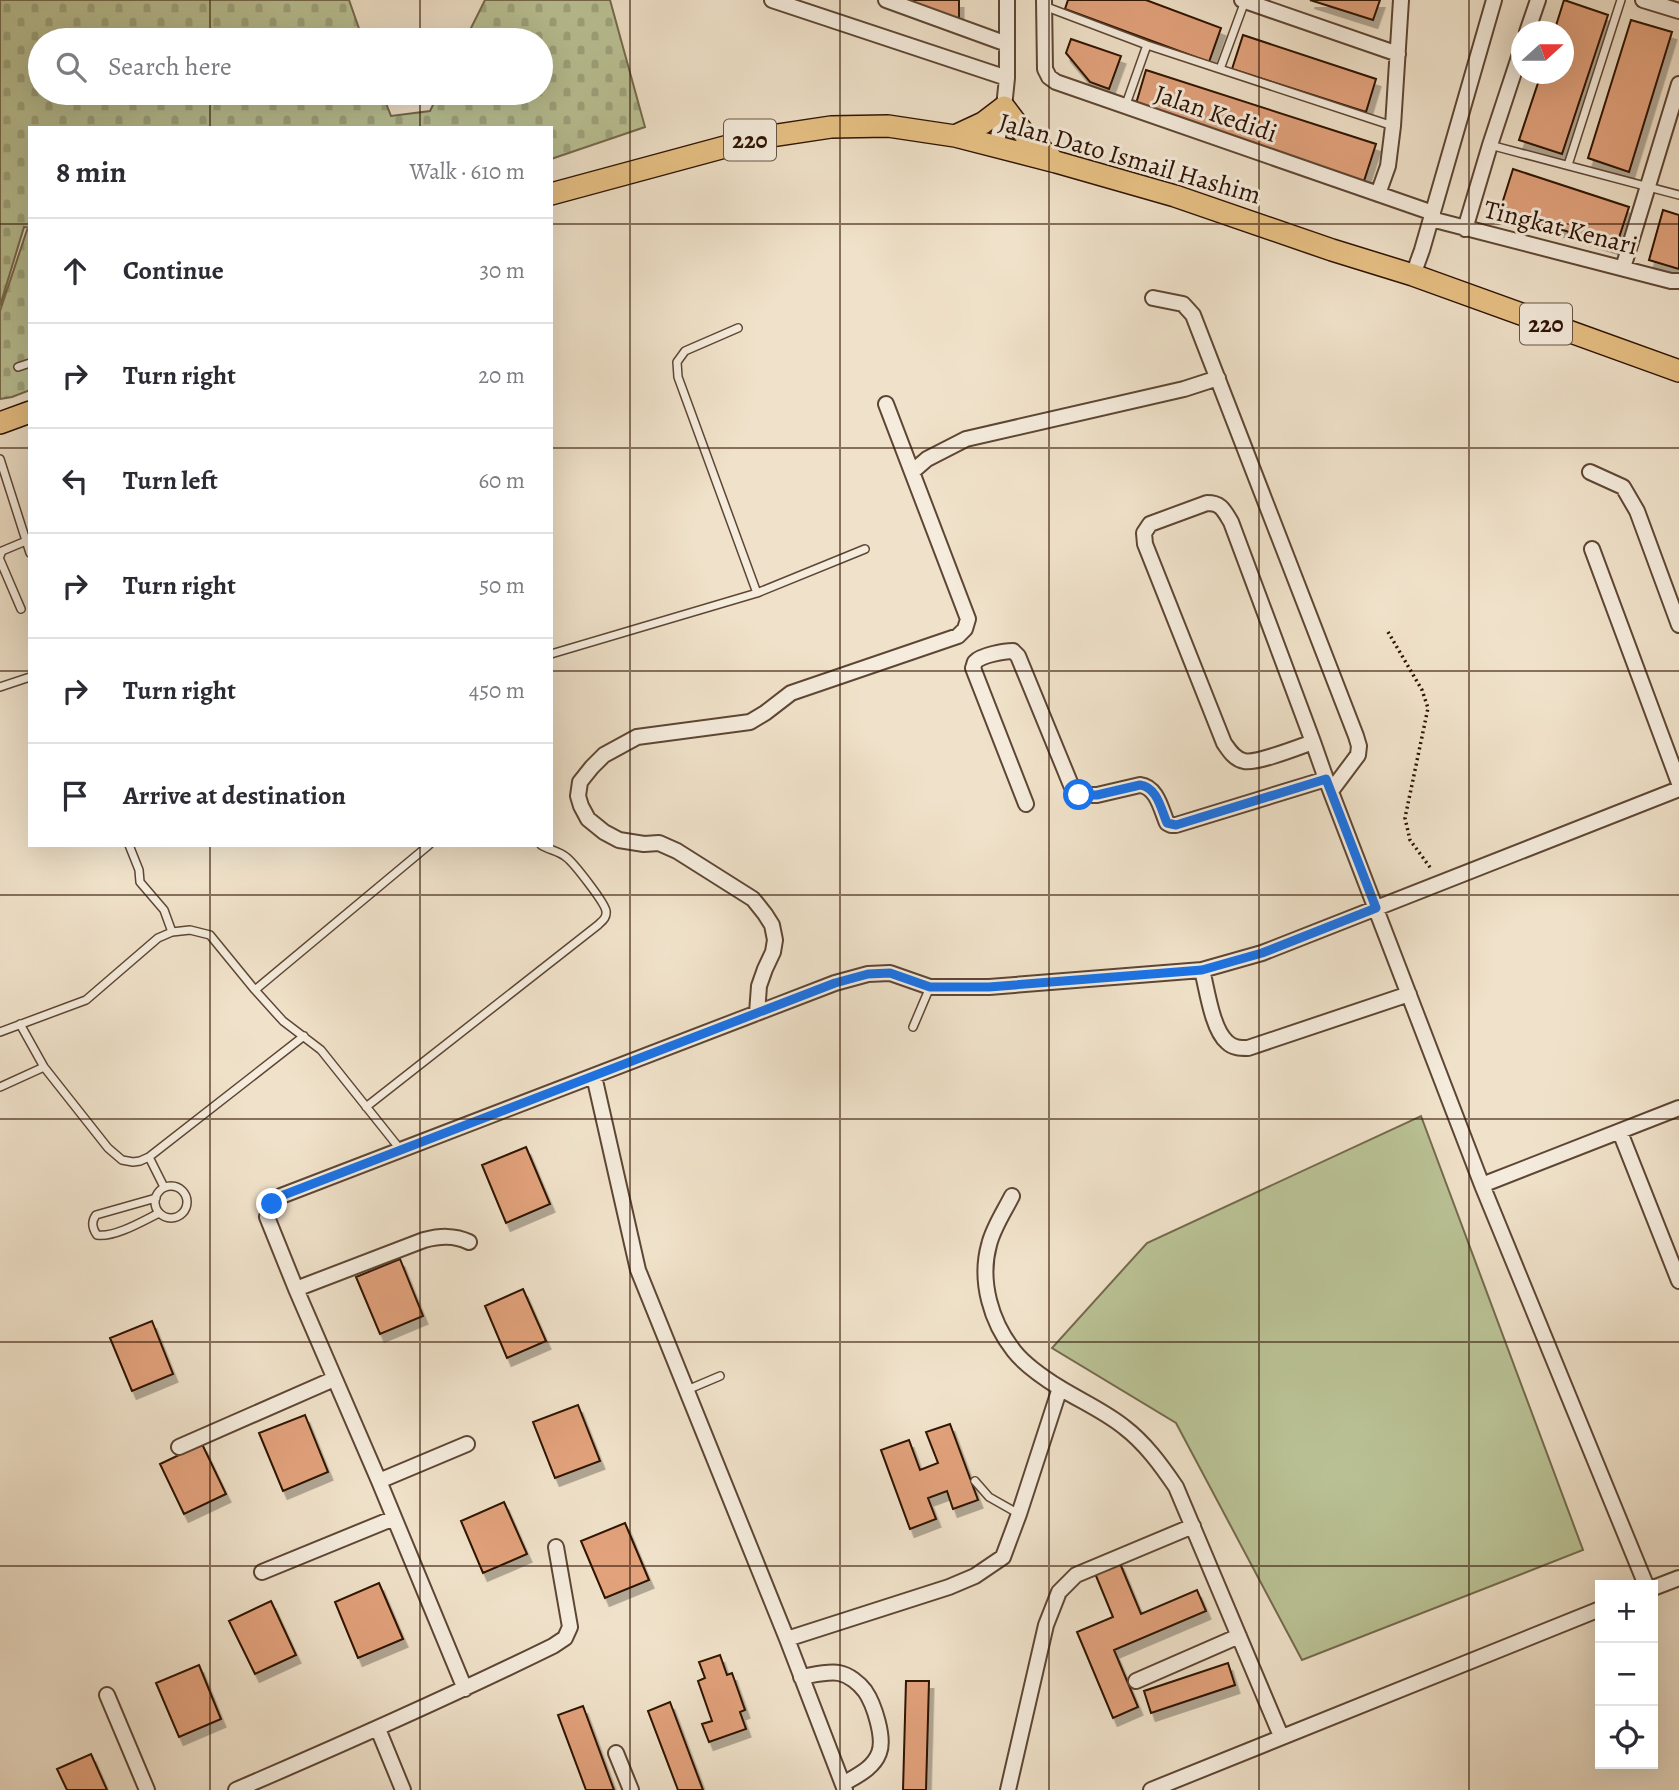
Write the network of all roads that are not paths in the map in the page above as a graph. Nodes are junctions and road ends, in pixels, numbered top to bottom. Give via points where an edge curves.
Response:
1 (772, 0) edge
2 (886, 0) edge
3 (1007, 0) edge
4 (1401, 0) edge
5 (1493, 0) edge
6 (1538, 0) edge
7 (1621, 0) edge
8 (1643, 0) edge
9 (1243, 1) edge
10 (1044, 3) edge
11 (1679, 11) edge
12 (1531, 21) edge
13 (1007, 44) junction
14 (1147, 45) junction
15 (1398, 54) junction
16 (1220, 68) junction
17 (1007, 78) junction
18 (1511, 78) edge
19 (1679, 84) edge
20 (1004, 107) junction
21 (1125, 107) junction
22 (1393, 125) junction
23 (955, 136) junction
24 (1489, 145) junction
25 (996, 147) junction
26 (1056, 162) junction
27 (1568, 165) junction
28 (1648, 187) junction
29 (553, 193) edge
30 (1378, 194) junction
31 (1679, 195) edge
32 (1432, 216) junction
33 (1465, 229) junction
34 (1623, 268) junction
35 (1413, 275) junction
36 (1679, 281) edge
37 (1153, 298) dead end
38 (738, 328) dead end
39 (28, 364) edge
40 (18, 368) dead end
41 (1679, 371) edge
42 (1218, 378) junction
43 (886, 404) dead end
44 (28, 413) edge
45 (0, 423) edge
46 (0, 459) edge
47 (912, 472) junction
48 (1590, 472) dead end
49 (26, 541) junction
50 (28, 547) edge
51 (865, 549) dead end
52 (1592, 549) dead end
53 (0, 558) edge
54 (757, 593) junction
55 (21, 609) dead end
56 (1679, 625) edge
57 (553, 653) edge
58 (28, 678) edge
59 (0, 687) edge
60 (1313, 743) junction
61 (1679, 783) edge
62 (1329, 785) junction
63 (1679, 789) edge
64 (1026, 804) dead end
65 (130, 847) edge
66 (427, 847) edge
67 (546, 847) edge
68 (1376, 908) junction
69 (172, 932) junction
70 (1202, 970) junction
71 (930, 987) junction
72 (254, 990) junction
73 (1409, 994) junction
74 (757, 1013) junction
75 (20, 1024) junction
76 (913, 1027) dead end
77 (0, 1032) edge
78 (304, 1036) junction
79 (44, 1067) junction
80 (594, 1076) junction
81 (0, 1087) edge
82 (366, 1107) junction
83 (1679, 1108) edge
84 (1620, 1132) junction
85 (400, 1149) junction
86 (149, 1157) junction
87 (1482, 1185) junction
88 (164, 1187) junction
89 (1012, 1196) dead end
90 (156, 1198) junction
91 (159, 1213) junction
92 (469, 1242) dead end
93 (1679, 1281) edge
94 (296, 1289) junction
95 (720, 1377) dead end
96 (334, 1379) junction
97 (1060, 1388) junction
98 (687, 1391) junction
99 (467, 1444) dead end
100 (179, 1447) dead end
101 (975, 1481) dead end
102 (379, 1482) junction
103 (1019, 1514) junction
104 (394, 1518) junction
105 (1193, 1526) junction
106 (556, 1548) dead end
107 (262, 1572) dead end
108 (1679, 1578) edge
109 (1644, 1580) edge
110 (1658, 1586) edge
111 (1595, 1611) edge
112 (1239, 1636) junction
113 (787, 1639) junction
114 (801, 1677) junction
115 (1136, 1681) dead end
116 (465, 1689) junction
117 (107, 1695) dead end
118 (378, 1729) junction
119 (1281, 1736) junction
120 (616, 1753) dead end
121 (844, 1787) edge
122 (147, 1790) edge
123 (236, 1790) edge
124 (403, 1790) edge
125 (631, 1790) edge
126 (1008, 1790) edge
127 (1151, 1790) edge

1 - 17 street
2 - 13 street
3 - 13 street
4 - 15 street
5 - 32 street
6 - 12 street
7 - 27 lane
8 - 11 street
9 - 15 street
9 - 16 lane
10 - 14 lane
10 - 21 street, Jalan Kedidi via 1049,77
13 - 17 street
14 - 16 lane
14 - 21 lane
15 - 22 street
16 - 22 lane
17 - 20 street
18 - 24 street
19 - 28 street
20 - 23 main road
20 - 25 street
20 - 26 main road via 1026,136
21 - 30 street, Jalan Kedidi
22 - 30 street via 1388,166
23 - 25 main road, Jalan Dato Ismail Hashim / 220
23 - 29 main road, Jalan Dato Ismail Hashim / 220 via 888,126 831,127 758,138
24 - 27 lane
24 - 33 street
25 - 26 main road, Jalan Dato Ismail Hashim / 220
26 - 35 main road, Jalan Dato Ismail Hashim / 220
27 - 28 lane
28 - 31 lane
28 - 34 street
30 - 32 street, Jalan Kedidi
32 - 33 street, Tingkat Kenari
32 - 35 street
33 - 34 street, Tingkat Kenari
34 - 36 street, Tingkat Kenari
35 - 41 main road, Jalan Dato Ismail Hashim / 220
37 - 42 street via 1183,304 1193,314
38 - 54 lane via 685,351 677,362 678,377
39 - 40 lane
42 - 47 street via 967,439
42 - 62 street via 1359,747 1358,755
43 - 47 street
44 - 45 main road
46 - 49 lane
47 - 74 street via 968,619 958,636 790,693 750,722 637,737 604,755 580,782 581,806 604,832 619,840 659,843 677,851 753,899 765,914 775,940 759,986
48 - 56 street via 1623,486 1637,511
49 - 50 lane
49 - 53 lane via 2,551
51 - 54 lane
52 - 61 street
53 - 55 lane
54 - 57 lane
58 - 59 lane
60 - 60 street via 1222,507 1207,503 1150,524 1144,533 1145,544 1224,743 1244,761
60 - 62 street
62 - 64 street via 1176,825 1167,823 1147,786 1079,795 1018,656 1005,651 978,659 973,668
62 - 68 street
63 - 68 street
65 - 69 lane via 140,882 164,910
66 - 72 lane
67 - 82 lane via 574,864 601,900 606,917
68 - 70 street via 1262,953
68 - 73 street
69 - 72 lane via 210,935
69 - 75 lane via 158,938 86,999
70 - 71 street via 989,987
70 - 73 street via 1213,1019 1226,1042 1237,1048
71 - 74 street via 890,973 868,974
71 - 76 lane
72 - 78 lane
73 - 87 street
74 - 80 street
75 - 77 lane
75 - 79 lane
78 - 82 lane via 321,1050
78 - 86 lane
79 - 81 lane
79 - 86 lane via 108,1148 122,1160
80 - 85 street
80 - 98 street via 638,1270
82 - 85 lane
83 - 84 street
84 - 87 street
84 - 93 street
85 - 94 street via 281,1196 272,1204 267,1217
86 - 88 lane
87 - 109 street
88 - 90 lane
88 - 91 lane via 174,1185 188,1200 178,1217 168,1219
89 - 97 street via 989,1245 985,1281 995,1321 1015,1352
90 - 91 lane
90 - 91 lane via 96,1215 92,1226 102,1236
92 - 94 street via 449,1236 424,1240
94 - 96 street
95 - 98 lane
96 - 100 street
96 - 102 street
97 - 103 street
97 - 105 street via 1101,1410 1152,1453 1177,1487
98 - 113 street
99 - 102 street
101 - 103 lane via 989,1497
102 - 104 street
103 - 113 street via 1003,1557 975,1576
104 - 107 street
104 - 116 street
105 - 112 street
105 - 126 street via 1076,1576 1059,1592 1046,1625
106 - 116 street via 569,1627 565,1638
108 - 110 street
111 - 119 street
112 - 115 street
112 - 119 street
113 - 114 street
114 - 121 street
114 - 121 street via 837,1673 852,1678 865,1692 878,1721 880,1752
116 - 118 street
117 - 122 street
118 - 123 street
118 - 124 street
119 - 127 street
120 - 125 street

